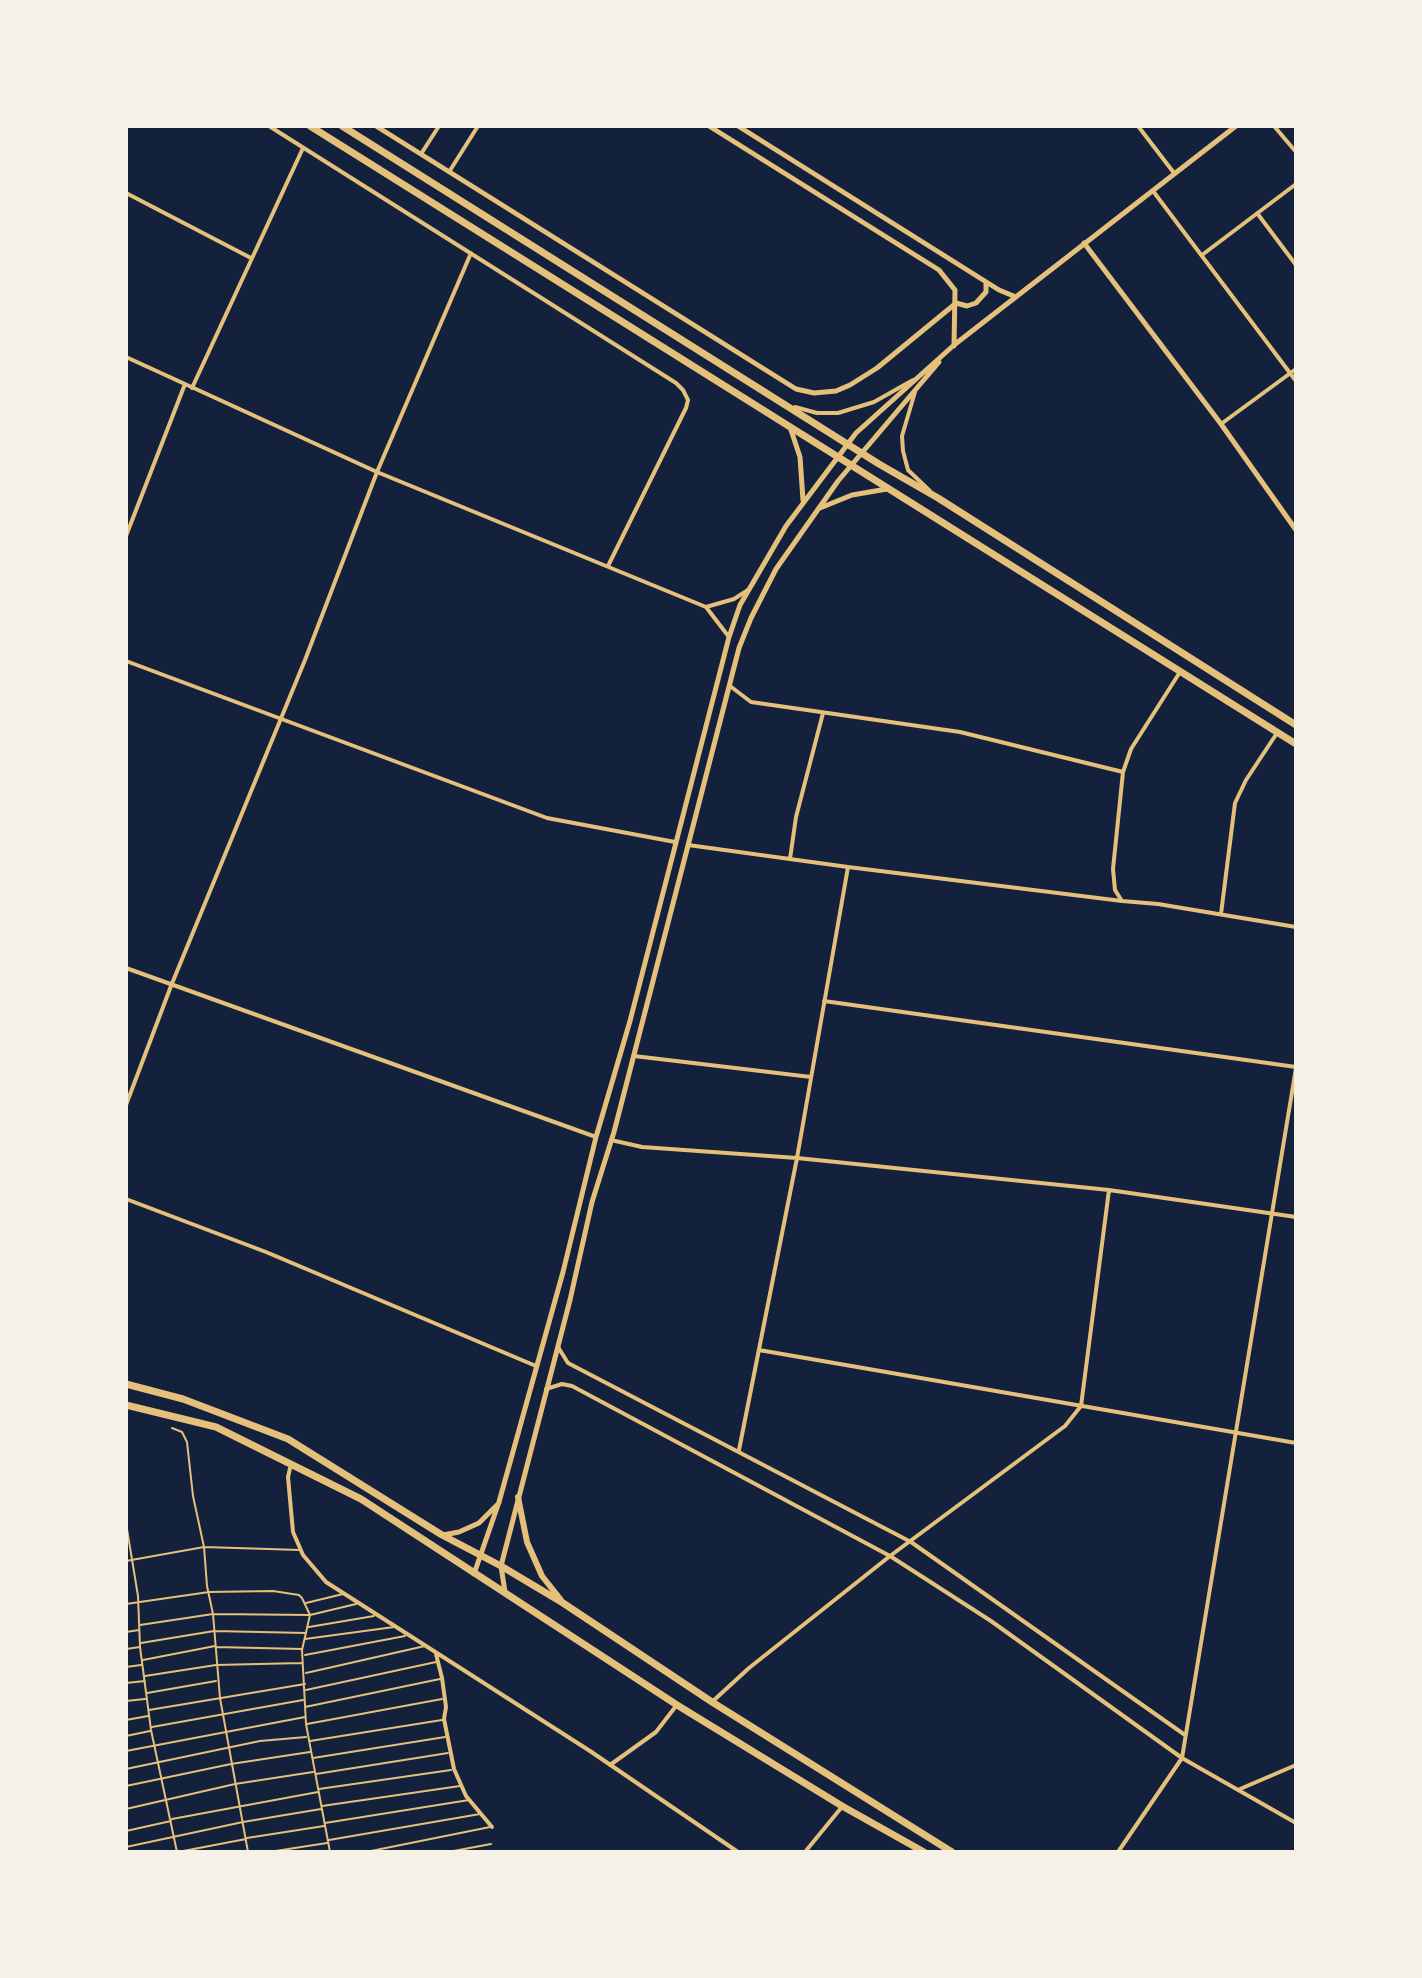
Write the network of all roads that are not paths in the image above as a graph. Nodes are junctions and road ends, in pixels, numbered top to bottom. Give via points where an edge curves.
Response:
1 (269, 126) edge
2 (310, 126) edge
3 (342, 126) edge
4 (376, 126) edge
5 (439, 126) edge
6 (478, 126) edge
7 (709, 126) edge
8 (738, 126) edge
9 (1138, 126) edge
10 (1236, 126) edge
11 (1274, 126) edge
12 (303, 148) junction
13 (1296, 152) edge
14 (421, 154) junction
15 (449, 172) junction
16 (1174, 173) junction
17 (1296, 184) edge
18 (1152, 189) junction
19 (126, 193) edge
20 (1257, 213) junction
21 (1084, 243) junction
22 (471, 253) junction
23 (1202, 256) junction
24 (251, 258) junction
25 (1296, 265) edge
26 (986, 281) junction
27 (1016, 297) junction
28 (956, 303) junction
29 (954, 345) junction
30 (126, 357) edge
31 (1296, 369) edge
32 (1290, 374) junction
33 (919, 377) junction
34 (1296, 381) edge
35 (185, 384) junction
36 (192, 388) junction
37 (917, 388) junction
38 (785, 405) junction
39 (1221, 424) junction
40 (789, 427) junction
41 (847, 444) junction
42 (860, 452) junction
43 (839, 457) junction
44 (851, 464) junction
45 (377, 472) junction
46 (890, 489) junction
47 (938, 498) junction
48 (803, 501) junction
49 (819, 508) junction
50 (1296, 530) edge
51 (126, 536) edge
52 (608, 566) junction
53 (750, 589) junction
54 (706, 607) junction
55 (729, 637) junction
56 (126, 661) edge
57 (1180, 672) junction
58 (730, 686) junction
59 (823, 713) junction
60 (281, 718) junction
61 (1296, 725) edge
62 (1278, 732) junction
63 (1296, 744) edge
64 (1123, 772) junction
65 (675, 842) junction
66 (688, 845) junction
67 (790, 859) junction
68 (848, 867) junction
69 (1122, 901) junction
70 (1221, 914) junction
71 (1296, 927) edge
72 (126, 968) edge
73 (171, 986) junction
74 (824, 1001) junction
75 (634, 1056) junction
76 (1296, 1067) edge
77 (811, 1077) junction
78 (126, 1105) edge
79 (596, 1137) junction
80 (611, 1140) junction
81 (797, 1158) junction
82 (1109, 1190) junction
83 (126, 1199) edge
84 (1274, 1213) junction
85 (1296, 1217) edge
86 (558, 1346) junction
87 (759, 1350) junction
88 (536, 1366) junction
89 (126, 1384) edge
90 (546, 1389) junction
91 (126, 1405) edge
92 (1081, 1406) junction
93 (172, 1428) dead end
94 (1235, 1434) junction
95 (1296, 1443) edge
96 (739, 1450) junction
97 (291, 1464) junction
98 (518, 1497) junction
99 (499, 1502) junction
100 (126, 1525) edge
101 (442, 1535) junction
102 (911, 1542) junction
103 (128, 1544) edge
104 (204, 1547) junction
105 (300, 1550) junction
106 (890, 1556) junction
107 (481, 1558) junction
108 (132, 1560) junction
109 (126, 1561) edge
110 (501, 1566) junction
111 (474, 1574) junction
112 (135, 1576) junction
113 (126, 1578) edge
114 (209, 1592) junction
115 (505, 1593) junction
116 (343, 1594) junction
117 (139, 1602) junction
118 (563, 1603) junction
119 (126, 1604) edge
120 (305, 1604) junction
121 (357, 1604) junction
122 (213, 1614) junction
123 (310, 1615) junction
124 (376, 1615) junction
125 (396, 1626) junction
126 (139, 1627) junction
127 (308, 1627) junction
128 (214, 1631) junction
129 (126, 1632) edge
130 (306, 1633) junction
131 (408, 1635) junction
132 (304, 1639) junction
133 (140, 1645) junction
134 (426, 1645) junction
135 (215, 1646) junction
136 (126, 1649) edge
137 (302, 1649) junction
138 (436, 1654) junction
139 (304, 1655) junction
140 (142, 1662) junction
141 (436, 1662) junction
142 (303, 1663) junction
143 (216, 1665) junction
144 (126, 1667) edge
145 (305, 1674) junction
146 (442, 1678) junction
147 (144, 1679) junction
148 (218, 1681) junction
149 (126, 1683) edge
150 (305, 1684) junction
151 (305, 1690) junction
152 (146, 1693) junction
153 (220, 1698) junction
154 (147, 1699) junction
155 (444, 1699) junction
156 (304, 1700) junction
157 (126, 1701) edge
158 (712, 1702) junction
159 (677, 1705) junction
160 (304, 1707) junction
161 (148, 1710) junction
162 (223, 1714) junction
163 (149, 1716) junction
164 (305, 1717) junction
165 (444, 1719) junction
166 (126, 1720) edge
167 (306, 1724) junction
168 (151, 1729) junction
169 (225, 1731) junction
170 (1185, 1735) junction
171 (126, 1736) edge
172 (447, 1737) junction
173 (308, 1739) junction
174 (153, 1744) junction
175 (228, 1747) junction
176 (126, 1751) edge
177 (311, 1751) junction
178 (450, 1753) junction
179 (312, 1758) junction
180 (1182, 1758) junction
181 (157, 1762) junction
182 (231, 1764) junction
183 (610, 1765) junction
184 (1296, 1765) edge
185 (126, 1769) edge
186 (454, 1769) junction
187 (314, 1773) junction
188 (161, 1778) junction
189 (235, 1784) junction
190 (126, 1786) edge
191 (460, 1786) junction
192 (1240, 1789) junction
193 (318, 1791) junction
194 (166, 1799) junction
195 (469, 1800) junction
196 (239, 1805) junction
197 (842, 1806) junction
198 (321, 1808) junction
199 (126, 1809) edge
200 (481, 1813) junction
201 (171, 1820) junction
202 (243, 1822) junction
203 (1296, 1823) edge
204 (324, 1825) junction
205 (492, 1827) joint
206 (126, 1831) edge
207 (174, 1837) junction
208 (246, 1838) junction
209 (328, 1842) junction
210 (491, 1844) dead end
211 (126, 1847) edge
212 (177, 1852) edge
213 (248, 1852) edge
214 (269, 1852) edge
215 (330, 1852) edge
216 (366, 1852) edge
217 (448, 1852) edge
218 (738, 1852) edge
219 (805, 1852) edge
220 (924, 1852) edge
221 (952, 1852) edge
222 (1118, 1852) edge

1 - 12 street
2 - 40 main road
3 - 38 main road
4 - 14 street
5 - 14 street
6 - 15 street
7 - 28 street via 939,270 955,290
8 - 26 street
9 - 16 street
10 - 16 street
11 - 13 street
12 - 22 street
12 - 24 street
14 - 15 street
15 - 28 street via 796,389 814,393 850,385
16 - 18 street
17 - 20 street
18 - 21 street
18 - 23 street
19 - 24 street
20 - 23 street
20 - 25 street
21 - 27 street
21 - 39 street
22 - 45 street
22 - 52 street via 676,383 688,400
23 - 32 street
24 - 36 street
26 - 27 street
26 - 28 street via 983,298 967,306
27 - 29 street
28 - 29 street
29 - 33 street
29 - 37 street
30 - 35 street
31 - 32 street
32 - 34 street
32 - 39 street
33 - 38 street via 874,402 838,413
33 - 41 street
35 - 36 street
35 - 51 street
36 - 45 street
37 - 42 street
37 - 47 street via 902,436 903,451 908,470
38 - 41 main road
39 - 50 street
40 - 43 main road
40 - 48 street via 800,457
41 - 42 main road
41 - 43 street
42 - 44 street
42 - 47 main road
43 - 44 main road
43 - 48 street
44 - 46 main road
44 - 49 street
45 - 52 street
45 - 60 street
46 - 49 street via 852,495
46 - 57 main road
47 - 61 main road
48 - 53 street
49 - 58 street via 764,591 739,648
52 - 54 street
53 - 54 street
53 - 55 street
54 - 55 street
55 - 65 street
56 - 60 street
57 - 62 main road
57 - 64 street via 1131,749
58 - 59 street via 751,702
58 - 66 street
59 - 64 street via 960,732
59 - 67 street
60 - 65 street via 547,818
60 - 73 street
62 - 63 main road
62 - 70 street via 1235,803
64 - 69 street via 1113,869
65 - 79 street
66 - 67 street
66 - 75 street
67 - 68 street
68 - 69 street
68 - 74 street
69 - 70 street
70 - 71 street
72 - 73 street
73 - 78 street
73 - 79 street
74 - 76 street
74 - 77 street
75 - 77 street
75 - 80 street
76 - 84 street
77 - 81 street
79 - 88 street
80 - 81 street
80 - 86 street
81 - 82 street
81 - 87 street
82 - 84 street
82 - 92 street
83 - 88 street
84 - 85 street
84 - 94 street
86 - 90 street
86 - 96 street via 568,1363
87 - 92 street
87 - 96 street
88 - 99 street
89 - 101 main road via 183,1399 288,1439
90 - 98 street
90 - 106 street via 572,1386
91 - 97 main road via 216,1427
92 - 94 street
92 - 102 street via 1065,1426
93 - 104 lane via 187,1442
94 - 95 street
94 - 170 street
96 - 102 street
97 - 105 street via 291,1515
97 - 111 main road via 361,1499
98 - 110 street
98 - 118 main road via 527,1542 542,1576
99 - 101 street via 479,1523
99 - 107 street
100 - 103 lane
101 - 107 main road
102 - 106 street
102 - 170 street
103 - 108 lane
104 - 105 lane
104 - 108 lane
104 - 114 lane
105 - 116 street
106 - 158 street
106 - 180 street via 991,1621
107 - 110 main road
107 - 111 street
108 - 109 lane
108 - 112 lane
110 - 115 street
110 - 118 main road
111 - 115 main road
112 - 113 lane
112 - 117 lane
114 - 117 lane
114 - 120 lane via 273,1591 299,1595
114 - 122 lane
115 - 159 main road
116 - 120 lane
116 - 121 street
117 - 119 lane
117 - 126 lane
118 - 158 main road
120 - 123 lane
121 - 123 lane
121 - 124 street
122 - 123 lane
122 - 126 lane
122 - 128 lane
123 - 127 lane
124 - 125 street
124 - 127 lane
125 - 131 street
125 - 132 lane
126 - 129 lane
126 - 133 lane
127 - 130 lane
128 - 130 lane
128 - 133 lane
128 - 135 lane
130 - 132 lane
131 - 134 street
131 - 139 lane
132 - 137 lane
133 - 136 lane
133 - 140 lane
134 - 138 street
134 - 145 lane
135 - 137 lane
135 - 140 lane
135 - 143 lane
137 - 139 lane
138 - 141 street
138 - 183 street
139 - 142 lane
140 - 144 lane
140 - 147 lane
141 - 146 street
141 - 151 lane
142 - 143 lane
142 - 145 lane
143 - 147 lane
143 - 148 lane
145 - 150 lane
146 - 155 street
146 - 160 lane
147 - 149 lane
147 - 152 lane
148 - 152 lane
148 - 153 lane
150 - 151 lane
150 - 153 lane
151 - 156 lane
152 - 154 lane
153 - 161 lane
153 - 162 lane
154 - 157 lane
154 - 161 lane
155 - 165 street
155 - 167 lane
156 - 160 lane
156 - 162 lane
158 - 221 main road
159 - 183 street via 656,1732
159 - 197 main road
160 - 164 lane
161 - 163 lane
162 - 168 lane
162 - 169 lane
163 - 166 lane
163 - 168 lane
164 - 167 lane
164 - 169 lane
165 - 172 street
165 - 173 lane
167 - 173 lane
168 - 171 lane
168 - 174 lane
169 - 174 lane
169 - 175 lane
170 - 180 street
172 - 178 street
172 - 179 lane
173 - 175 lane
173 - 177 lane
174 - 176 lane
174 - 181 lane
175 - 181 lane
175 - 182 lane
177 - 179 lane
177 - 182 lane
178 - 186 street
178 - 187 lane
179 - 187 lane
180 - 192 street
180 - 222 street
181 - 185 lane
181 - 188 lane
182 - 188 lane
182 - 189 lane
183 - 218 street
184 - 192 street
186 - 191 street
186 - 193 lane
187 - 189 lane
187 - 193 lane
188 - 190 lane
188 - 194 lane
189 - 194 lane
189 - 196 lane
191 - 195 street
191 - 198 lane
192 - 203 street
193 - 196 lane
193 - 198 lane
194 - 199 lane
194 - 201 lane
195 - 200 street
195 - 204 lane
196 - 201 lane
196 - 202 lane
197 - 219 street
197 - 220 main road
198 - 202 lane
198 - 204 lane
200 - 205 street
200 - 209 lane
201 - 206 lane
201 - 207 lane
202 - 207 lane
202 - 208 lane
204 - 208 lane
204 - 209 lane
205 - 216 lane
207 - 211 lane
207 - 212 lane
208 - 212 lane
208 - 213 lane
209 - 214 lane
209 - 215 lane
210 - 217 lane

